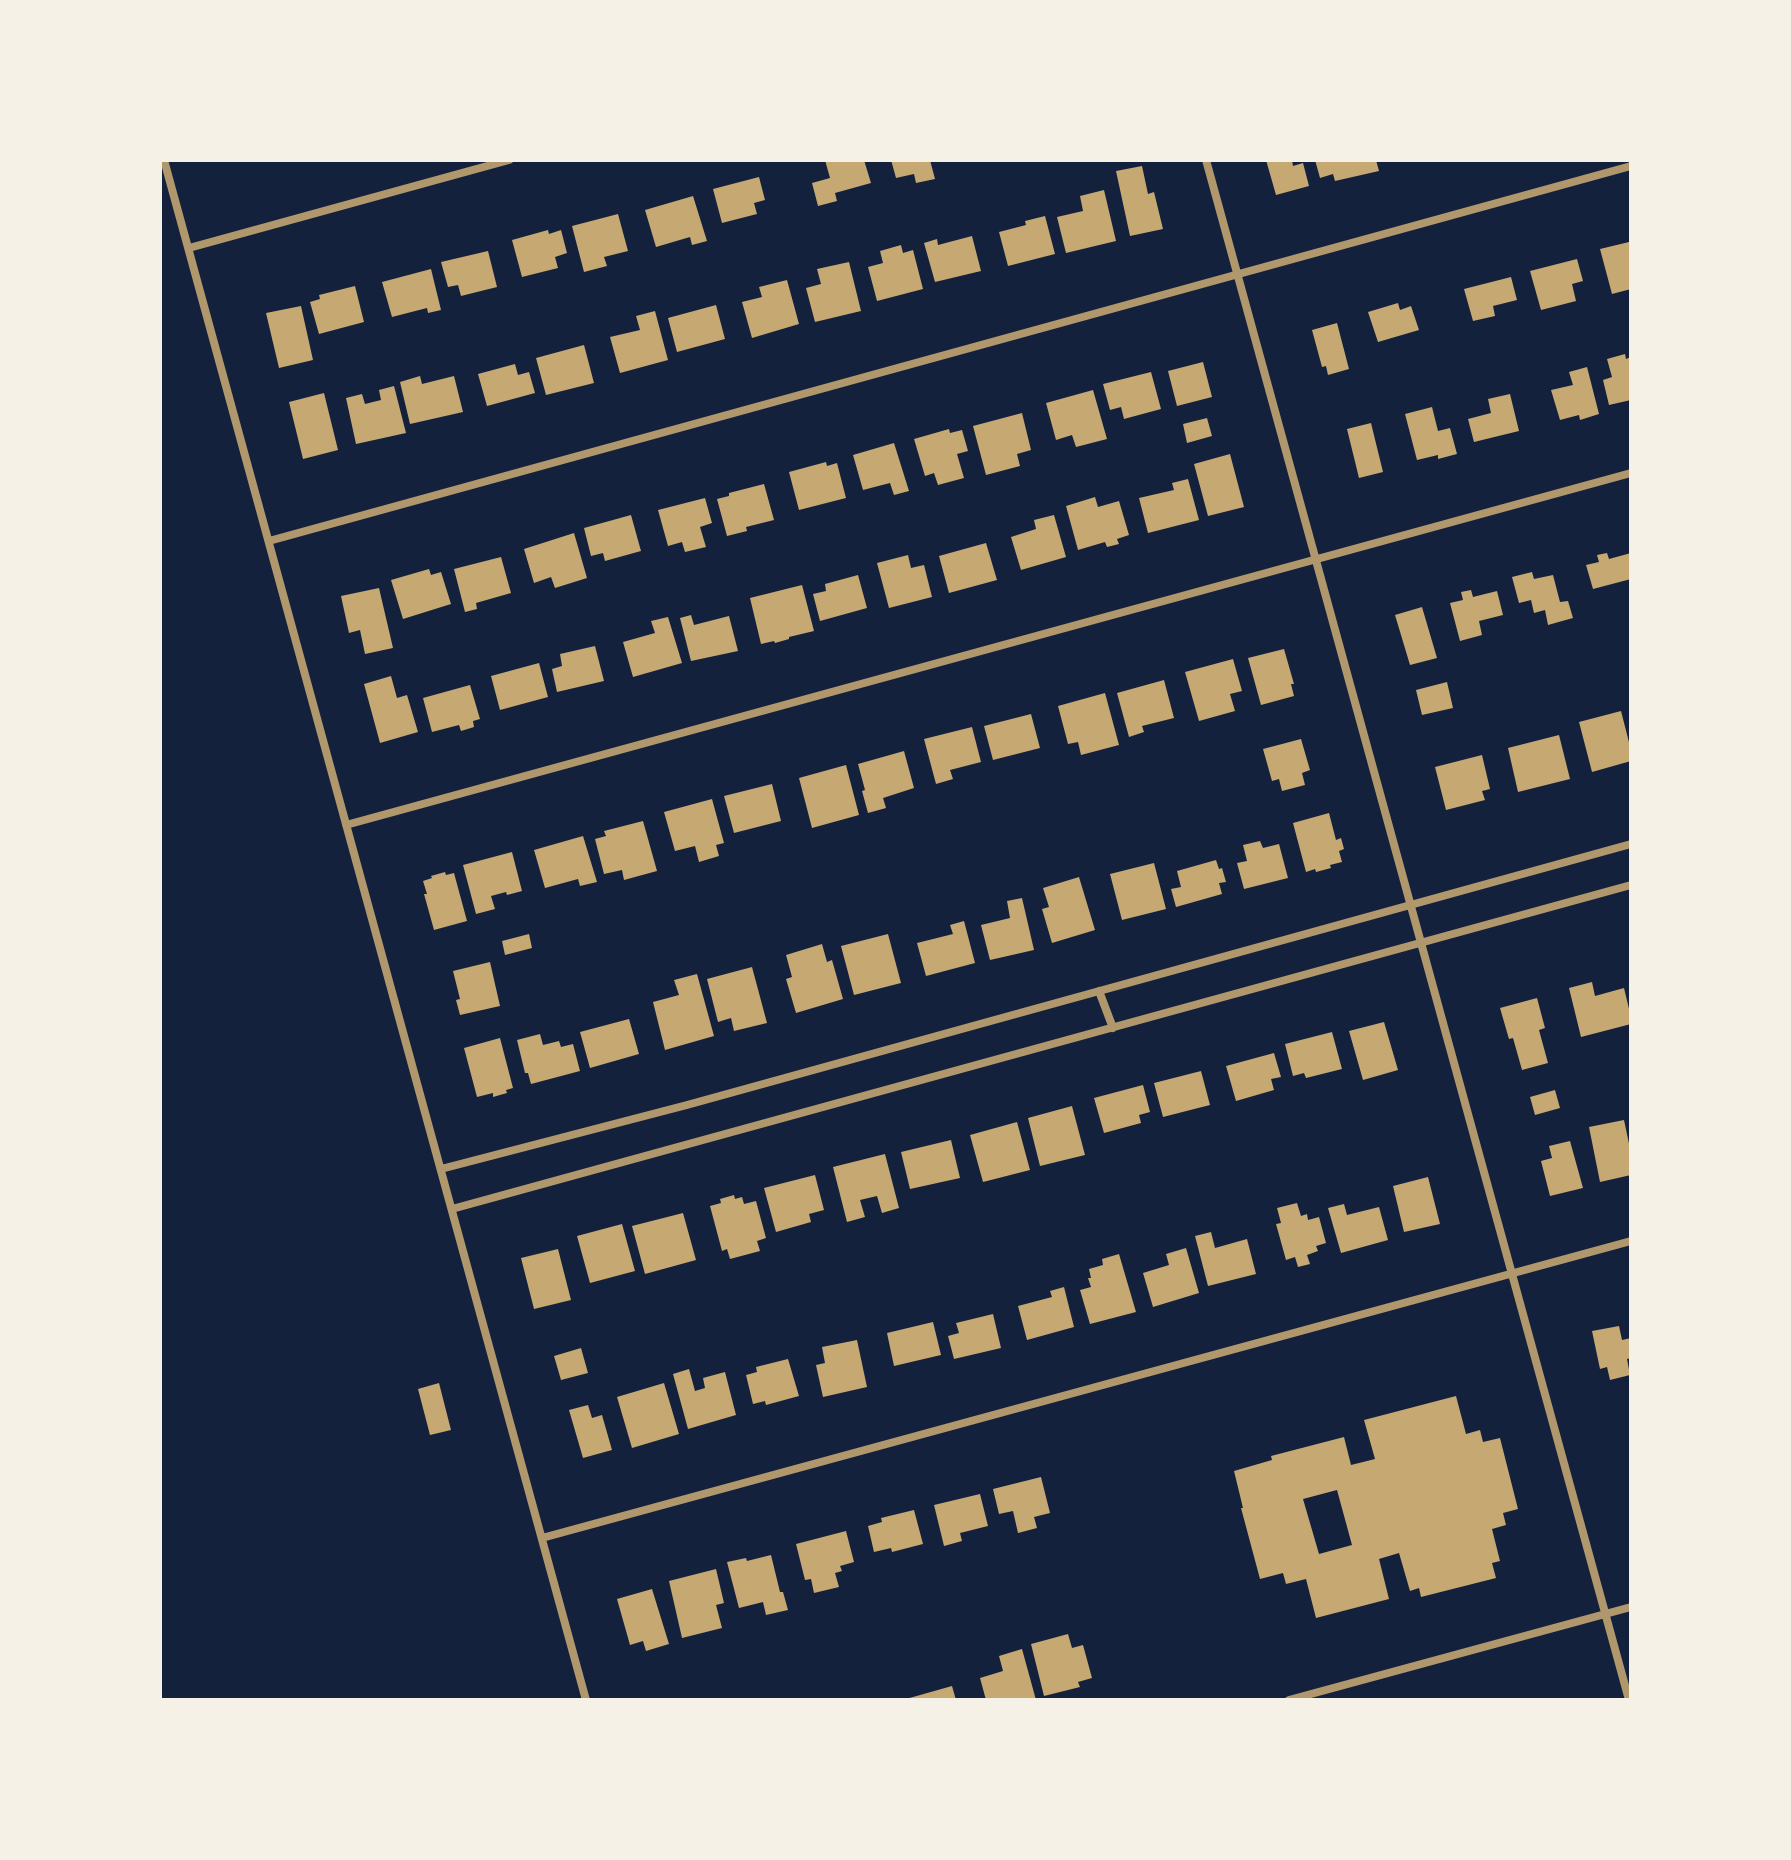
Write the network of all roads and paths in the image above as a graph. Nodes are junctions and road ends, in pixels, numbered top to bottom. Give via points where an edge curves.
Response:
1 (164, 160) edge
2 (459, 160) edge
3 (509, 160) edge
4 (1206, 160) edge
5 (1631, 166) edge
6 (463, 173) junction
7 (189, 248) junction
8 (1238, 274) junction
9 (1631, 473) edge
10 (269, 541) junction
11 (1316, 559) junction
12 (346, 825) junction
13 (1631, 844) edge
14 (1631, 885) edge
15 (1410, 905) junction
16 (1421, 943) junction
17 (1099, 991) junction
18 (1113, 1028) junction
19 (441, 1169) junction
20 (452, 1209) junction
21 (1631, 1241) edge
22 (1512, 1273) junction
23 (542, 1538) junction
24 (1631, 1607) edge
25 (1605, 1614) junction
26 (586, 1700) edge
27 (1289, 1700) edge
28 (1629, 1700) edge

1 - 7 street
2 - 6 street
3 - 6 street
4 - 8 street
5 - 8 street
6 - 7 street
7 - 10 street
8 - 10 street
8 - 11 street
9 - 11 street
10 - 12 street
11 - 12 street
11 - 15 street
12 - 19 street
13 - 15 street
14 - 16 street
15 - 16 street
15 - 17 street
16 - 18 street
16 - 22 street
17 - 18 street
17 - 19 street
18 - 20 street
19 - 20 street
20 - 23 street
21 - 22 street
22 - 23 street
22 - 25 street
23 - 26 street
24 - 25 street
25 - 27 street
25 - 28 street

